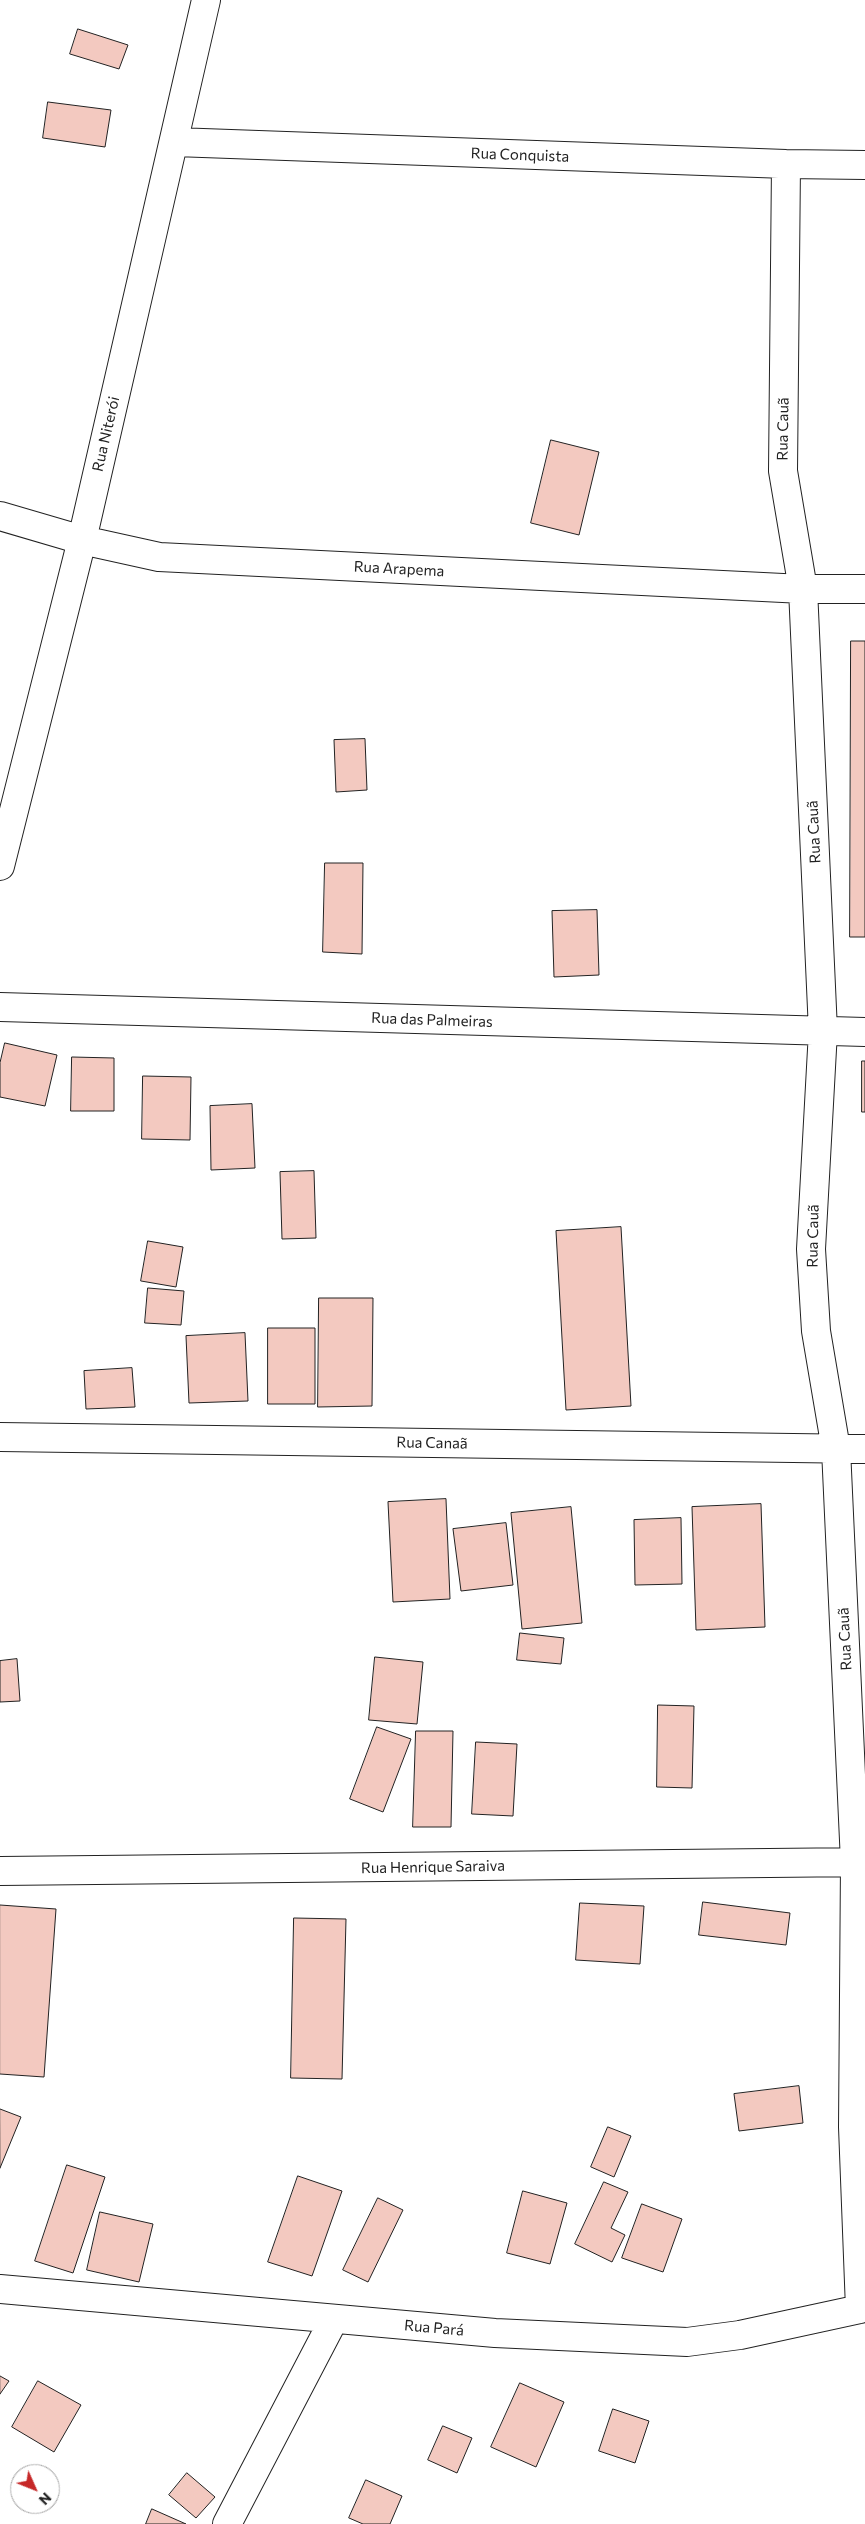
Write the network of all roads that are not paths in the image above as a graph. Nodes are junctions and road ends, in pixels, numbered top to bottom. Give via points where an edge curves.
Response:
1 (206, 0) edge
2 (175, 142) junction
3 (786, 164) junction
4 (865, 165) edge
5 (0, 516) edge
6 (82, 540) junction
7 (803, 589) junction
8 (865, 589) edge
9 (0, 866) edge
10 (0, 1007) edge
11 (823, 1031) junction
12 (865, 1032) edge
13 (0, 1437) edge
14 (836, 1449) junction
15 (865, 1449) edge
16 (860, 1862) edge
17 (0, 1872) edge
18 (0, 2290) edge
19 (862, 2308) edge
20 (334, 2319) junction
21 (227, 2524) edge

1 - 2 street, Rua Niterói
2 - 3 street, Rua Conquista
2 - 6 street, Rua Niterói
3 - 4 street, Rua Conquista
3 - 7 street, Rua Cauã via 783,471
5 - 6 street, Rua Arapema
6 - 7 street, Rua Arapema via 159,557
6 - 9 street, Rua Niterói
7 - 8 street, Rua Arapema
7 - 11 street, Rua Cauã
10 - 11 street, Rua das Palmeiras
11 - 12 street, Rua das Palmeiras
11 - 14 street, Rua Cauã via 811,1249 816,1332
13 - 14 street, Rua Canaã
14 - 15 street, Rua Canaã
14 - 16 street, Rua Cauã
16 - 17 street, Rua Henrique Saraiva
16 - 19 street, Rua Cauã via 853,2127
18 - 20 street, Rua Pará
19 - 20 street, Rua Pará via 740,2335 688,2342 495,2333
20 - 21 street

